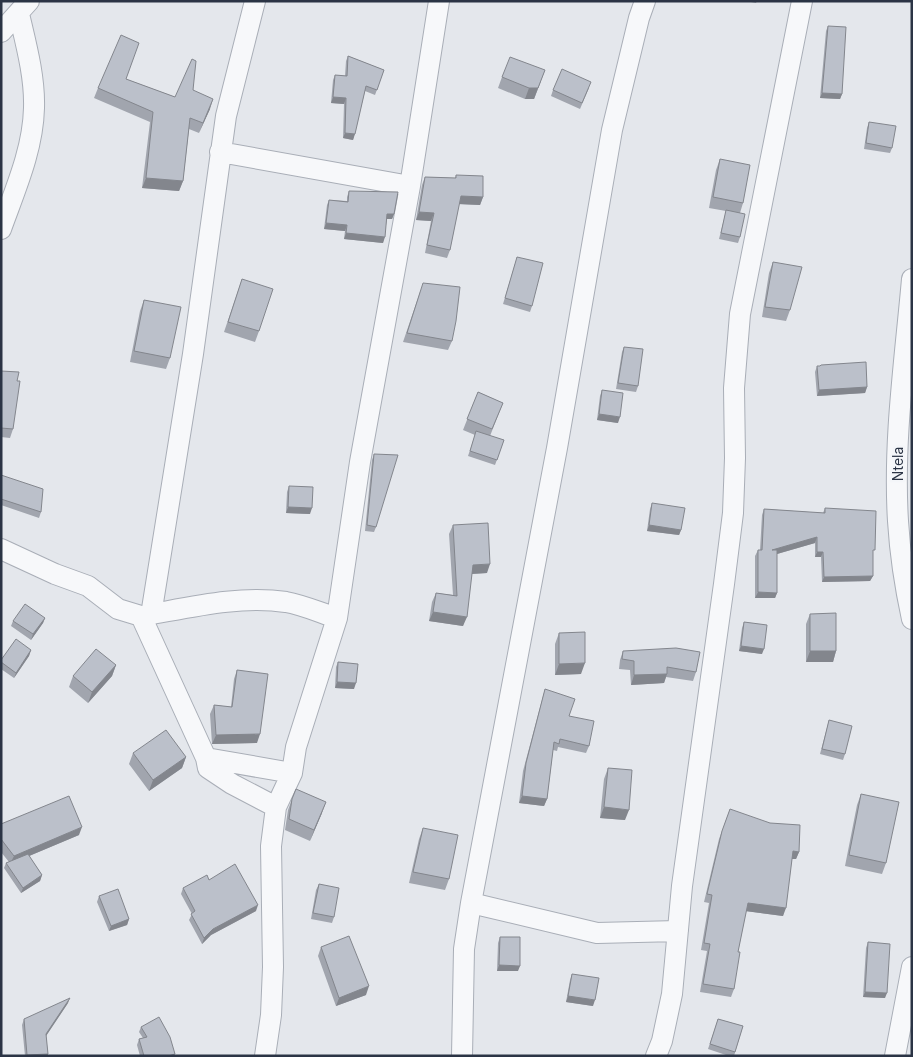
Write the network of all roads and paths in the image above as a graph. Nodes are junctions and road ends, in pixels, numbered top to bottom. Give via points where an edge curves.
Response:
1 (255, 1) edge
2 (439, 1) edge
3 (645, 1) edge
4 (802, 1) edge
5 (24, 8) edge
6 (1, 32) edge
7 (220, 152) junction
8 (410, 186) junction
9 (1, 229) edge
10 (912, 279) edge
11 (1, 548) edge
12 (146, 616) junction
13 (337, 618) junction
14 (912, 619) edge
15 (206, 758) dead end
16 (292, 773) junction
17 (276, 807) junction
18 (471, 903) junction
19 (678, 931) junction
20 (912, 967) edge
21 (265, 1056) edge
22 (462, 1056) edge
23 (656, 1056) edge
24 (895, 1056) edge

1 - 7 street
2 - 8 street
3 - 18 street via 612,130 557,448
4 - 19 street via 740,314 734,388 733,513
5 - 6 street
5 - 9 street via 34,121 28,152
7 - 8 street
7 - 12 street via 193,354
8 - 13 street via 360,462
10 - 14 street, Ntela via 898,444 898,521
11 - 12 street via 88,586 118,610
12 - 13 street via 221,603 263,600 288,603
12 - 17 street via 208,768
13 - 16 street via 296,747
15 - 16 street
16 - 17 street
17 - 21 street via 271,846 273,976
18 - 19 street via 597,933
18 - 22 street via 464,949
19 - 23 street via 672,994
20 - 24 street

